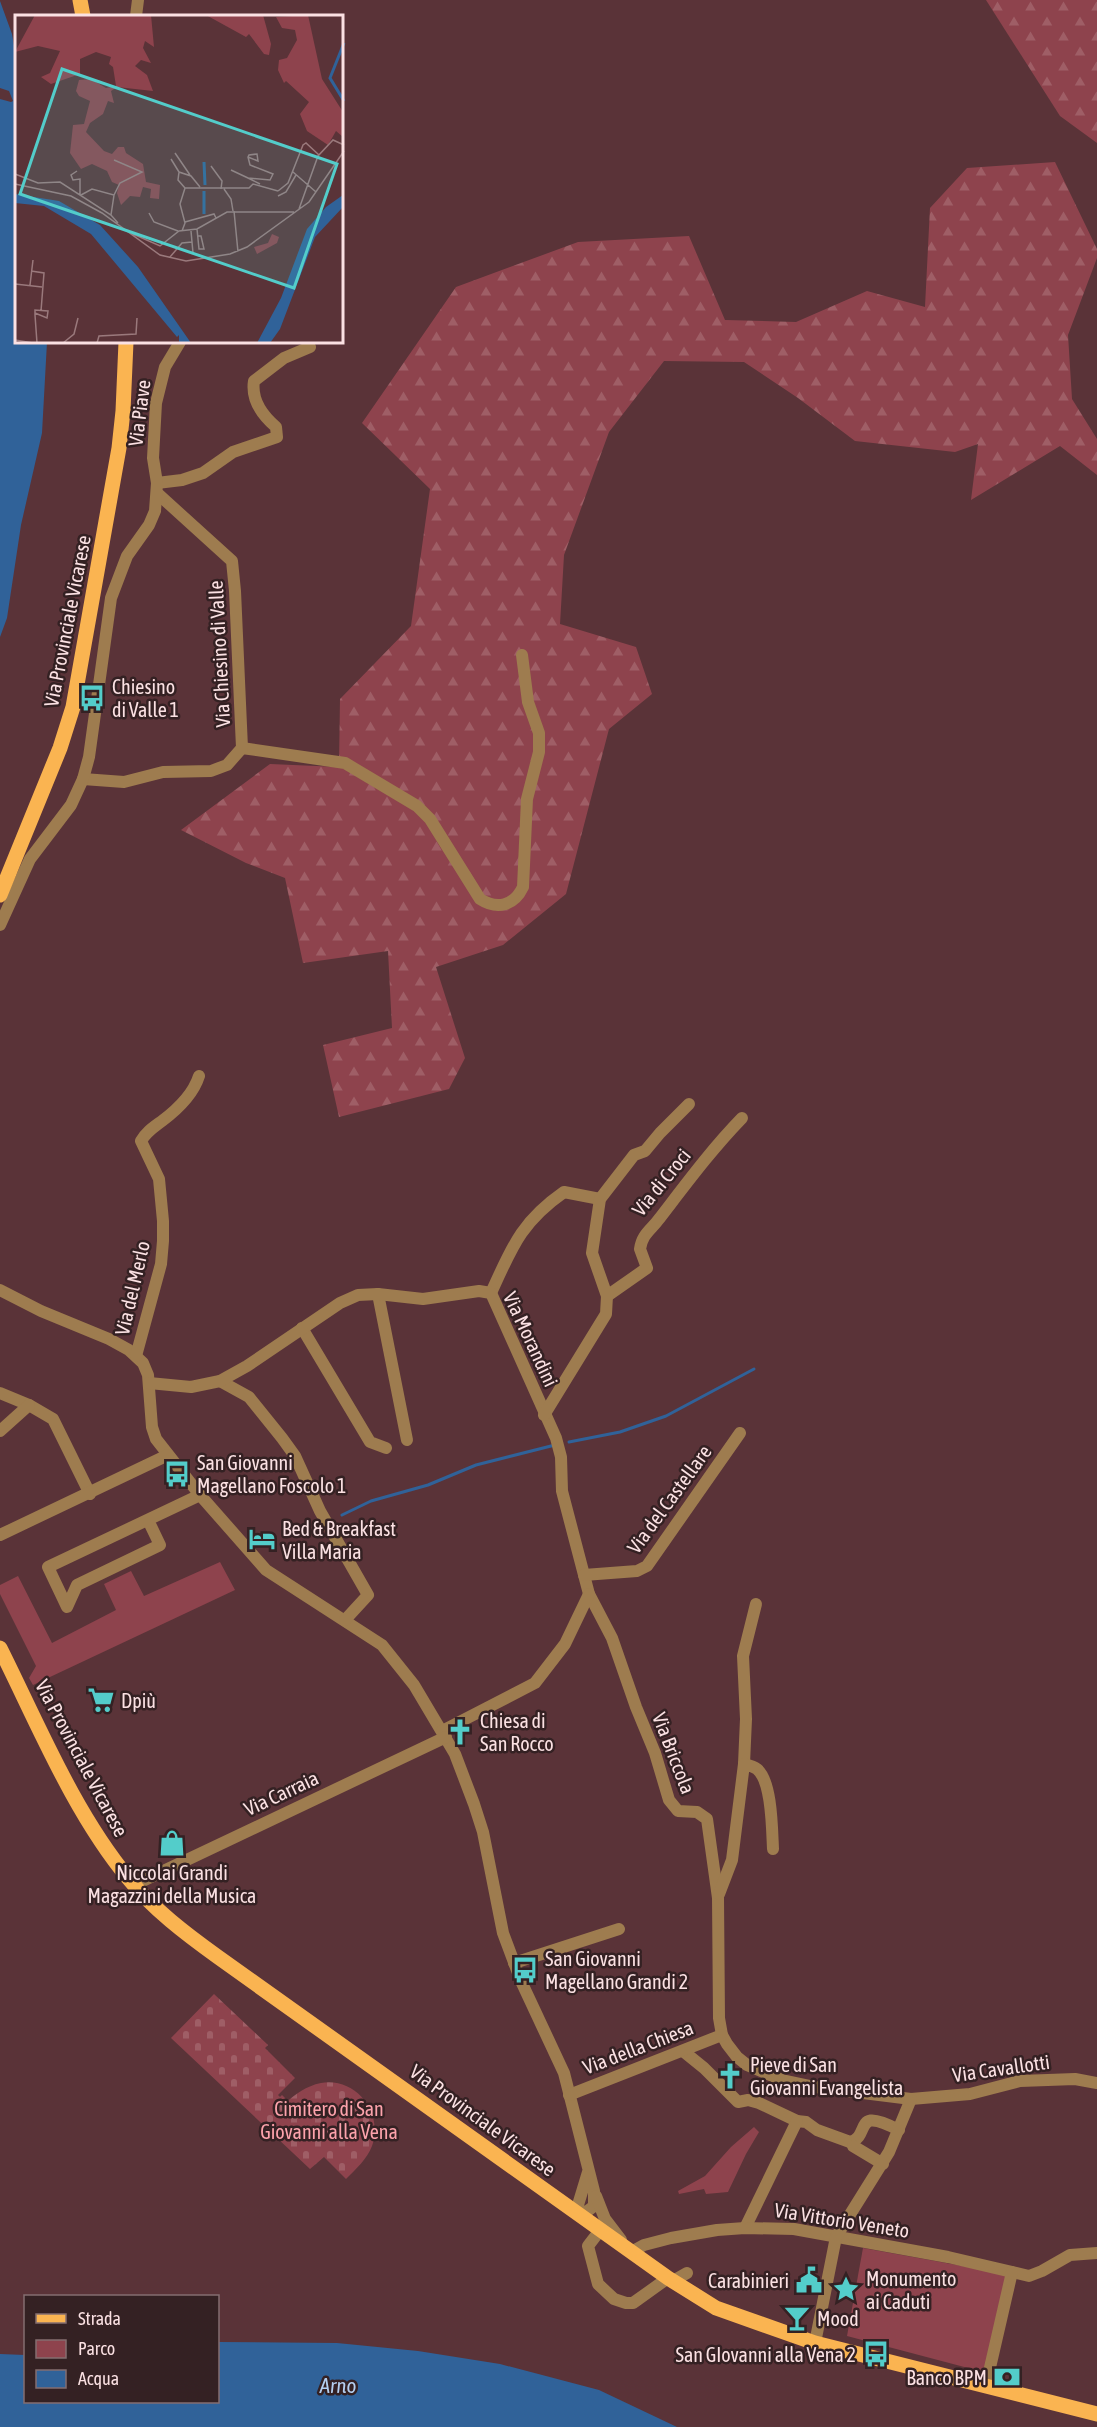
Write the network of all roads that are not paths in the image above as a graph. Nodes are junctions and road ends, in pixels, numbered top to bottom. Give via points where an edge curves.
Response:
1 (80, 0) edge
2 (138, 0) edge
3 (83, 15) edge
4 (136, 15) edge
5 (126, 344) edge
6 (179, 344) edge
7 (310, 347) dead end
8 (157, 488) junction
9 (522, 655) dead end
10 (242, 748) junction
11 (83, 778) junction
12 (0, 895) edge
13 (0, 925) edge
14 (198, 1076) dead end
15 (689, 1104) dead end
16 (742, 1118) dead end
17 (600, 1198) junction
18 (0, 1290) edge
19 (491, 1293) junction
20 (378, 1294) junction
21 (607, 1296) junction
22 (302, 1328) junction
23 (136, 1356) junction
24 (220, 1381) junction
25 (149, 1383) junction
26 (0, 1394) edge
27 (29, 1405) junction
28 (544, 1414) junction
29 (0, 1431) edge
30 (740, 1433) dead end
31 (407, 1440) dead end
32 (386, 1448) dead end
33 (168, 1455) junction
34 (90, 1494) junction
35 (200, 1495) junction
36 (148, 1520) junction
37 (0, 1534) edge
38 (584, 1575) junction
39 (590, 1594) junction
40 (756, 1604) dead end
41 (345, 1620) junction
42 (0, 1648) edge
43 (444, 1734) junction
44 (744, 1764) junction
45 (773, 1849) dead end
46 (134, 1885) junction
47 (718, 1898) junction
48 (619, 1929) dead end
49 (514, 1963) junction
50 (722, 2035) junction
51 (683, 2050) junction
52 (1097, 2083) edge
53 (569, 2095) junction
54 (911, 2099) junction
55 (797, 2121) junction
56 (899, 2130) junction
57 (853, 2146) dead end
58 (883, 2164) junction
59 (589, 2188) junction
60 (560, 2201) junction
61 (582, 2216) junction
62 (745, 2228) junction
63 (601, 2229) junction
64 (836, 2237) junction
65 (629, 2249) junction
66 (1097, 2253) edge
67 (1012, 2272) junction
68 (687, 2273) dead end
69 (670, 2280) junction
70 (815, 2343) junction
71 (986, 2385) junction
72 (1097, 2414) edge

1 - 3 main road
2 - 4 street
5 - 12 main road, Via Provinciale Vicarese via 119,448 75,697 56,757
6 - 8 street, Via Piave via 165,367 156,403 153,458
7 - 8 street via 284,357 254,381 256,400 266,418 276,426 277,437 233,452 203,474
8 - 10 street, Via Chiesino di Valle via 232,561
8 - 11 street via 153,517 127,556 111,598
9 - 10 street via 528,702 539,733 539,752 526,799 523,887 518,899 505,905 491,906 480,899 430,819 417,806 355,768 332,759
10 - 11 street, Via Chiesino di Valle via 227,765 211,771 163,772 124,782
11 - 13 street via 65,816 30,859
14 - 23 street, Via del Merlo via 188,1097 141,1141 159,1179 163,1231 161,1264
15 - 17 street via 645,1151 634,1155
16 - 21 street, Via di Croci via 647,1230 640,1249 647,1268
17 - 19 street via 564,1191 540,1209 521,1230
17 - 21 street via 592,1253
18 - 23 street via 110,1339
19 - 20 street, Via Morandini via 479,1291 423,1299
19 - 28 street, Via Morandini
20 - 22 street, Via Morandini via 350,1298
20 - 31 street
21 - 28 street via 602,1323
22 - 24 street, Via Morandini
22 - 32 street via 370,1442
23 - 25 street via 146,1369
24 - 25 street, Via Morandini via 190,1387
24 - 41 street via 249,1397 282,1438 368,1595
25 - 33 street via 152,1427
26 - 27 street
27 - 29 street
27 - 34 street via 55,1421
28 - 38 street, Via Morandini via 561,1457 562,1491
30 - 38 street, Via del Castellare via 647,1566 637,1571
33 - 34 street
33 - 35 street
34 - 37 street
35 - 36 street
35 - 41 street via 266,1570
36 - 36 street via 160,1545 77,1585 67,1606 48,1567
38 - 39 street, Via Briccola
39 - 43 street, Via Carraia via 565,1644 535,1683
39 - 47 street, Via Briccola via 623,1664 669,1800 678,1811 697,1812 707,1819
40 - 44 street via 743,1656
41 - 43 street via 382,1645 400,1665
42 - 46 main road, Via Provinciale Vicarese via 82,1810
43 - 46 street, Via Carraia
43 - 49 street via 483,1832 498,1912
44 - 45 street via 759,1770 763,1777 770,1804
44 - 47 street via 732,1860
46 - 60 main road, Via Provinciale Vicarese via 196,1941
47 - 50 street, Via Briccola
48 - 49 street
49 - 53 street via 560,2061
50 - 51 street, Via della Chiesa
50 - 54 street, Via Cavallotti via 731,2051 747,2065 782,2080
51 - 53 street, Via della Chiesa
51 - 55 street via 738,2103 748,2100
52 - 54 street, Via Cavallotti via 1075,2079 1020,2080 970,2094
53 - 59 street
54 - 56 street
55 - 56 street via 850,2142 873,2119
55 - 62 street
56 - 58 street
57 - 58 street
58 - 64 street
59 - 60 street
59 - 61 street via 578,2205
59 - 65 street via 605,2219
60 - 61 main road, Via Provinciale Vicarese
61 - 63 main road, Via Provinciale Vicarese
62 - 64 street, Via Vittorio Veneto via 794,2229
62 - 65 street, Via Vittorio Veneto via 671,2238
63 - 65 main road, Via Provinciale Vicarese
63 - 69 street via 588,2246 598,2283 614,2299 633,2303
64 - 67 street, Via Vittorio Veneto
64 - 70 street
65 - 69 main road, Via Provinciale Vicarese
66 - 67 street, Via Vittorio Veneto via 1070,2255 1032,2276
67 - 71 street
68 - 69 street
69 - 70 main road, Via Provinciale Vicarese via 732,2315
70 - 71 main road, Via Provinciale Vicarese
71 - 72 main road, Via Provinciale Vicarese

